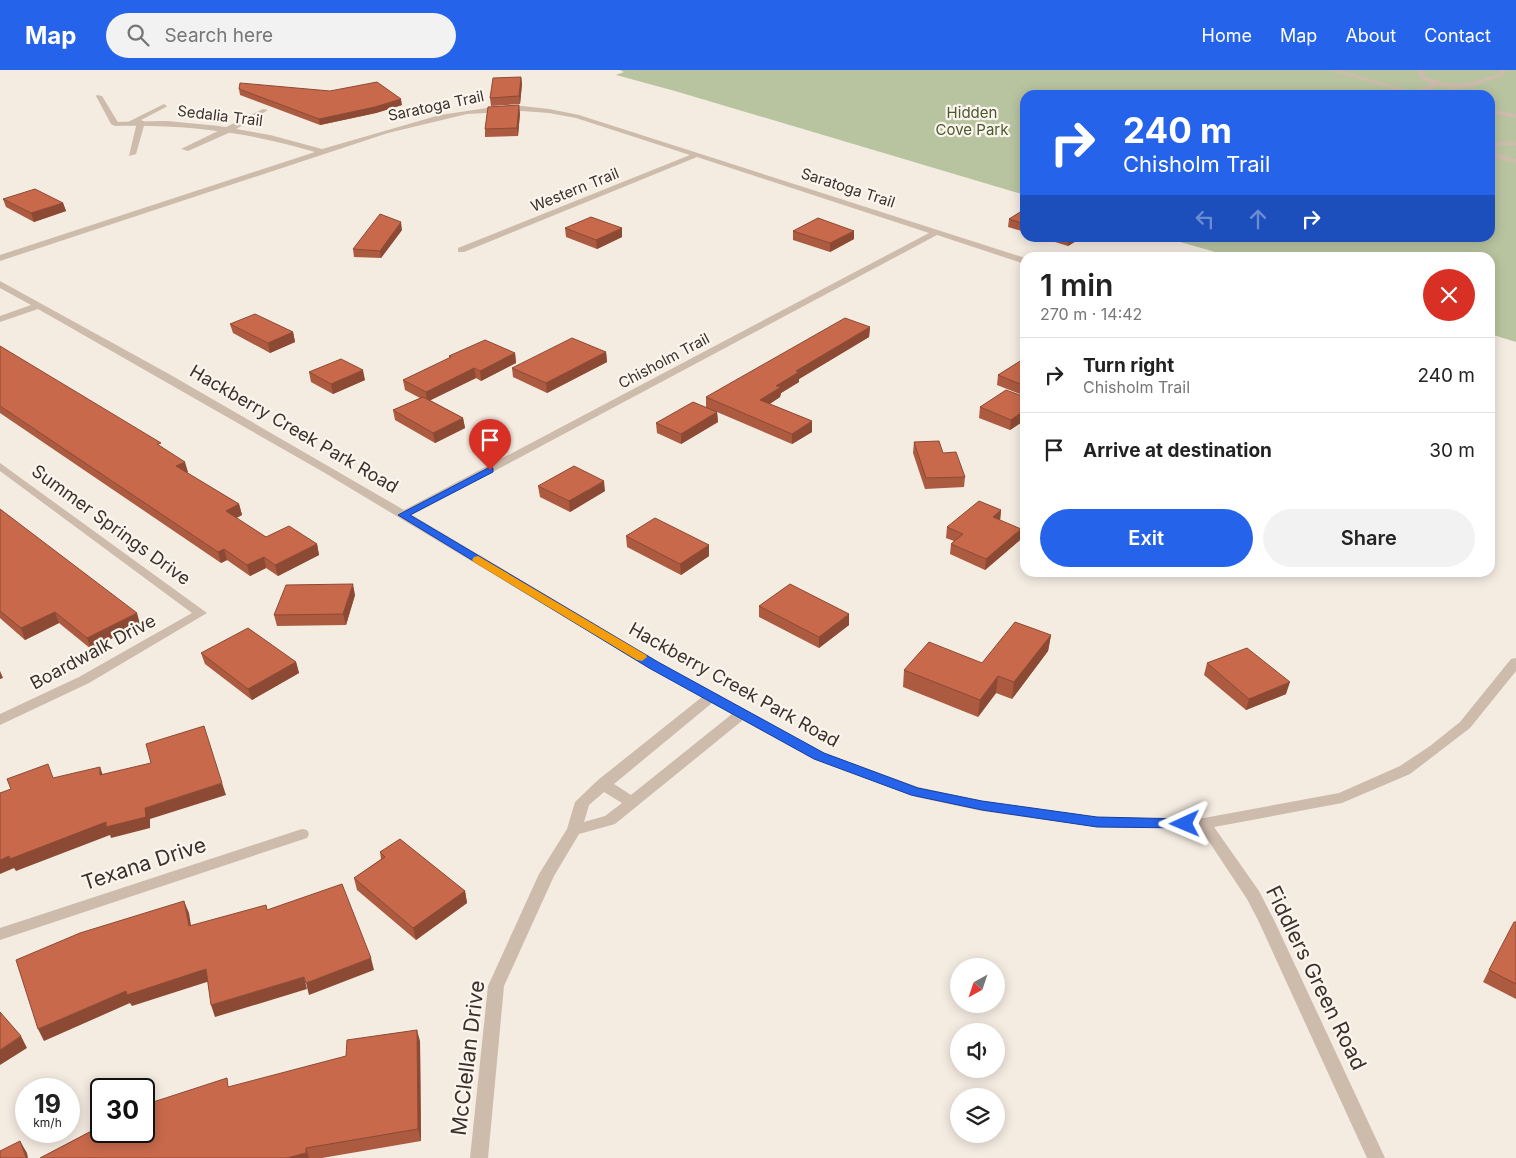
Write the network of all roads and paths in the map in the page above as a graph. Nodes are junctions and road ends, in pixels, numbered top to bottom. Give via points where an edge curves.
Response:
1 (1333, 70) edge
2 (1420, 70) edge
3 (1503, 70) edge
4 (1434, 85) junction
5 (1403, 90) edge
6 (1425, 90) edge
7 (99, 96) dead end
8 (164, 106) dead end
9 (265, 110) edge
10 (1495, 112) edge
11 (1516, 116) edge
12 (141, 122) junction
13 (130, 123) junction
14 (230, 129) junction
15 (1495, 144) edge
16 (1516, 144) edge
17 (185, 149) dead end
18 (320, 151) junction
19 (132, 154) dead end
20 (699, 154) junction
21 (1495, 155) edge
22 (1516, 161) edge
23 (937, 232) junction
24 (461, 250) dead end
25 (0, 258) edge
26 (1020, 259) edge
27 (0, 284) edge
28 (39, 306) junction
29 (0, 319) edge
30 (0, 466) edge
31 (403, 515) junction
32 (201, 613) joint
33 (1516, 662) edge
34 (711, 697) junction
35 (742, 714) junction
36 (0, 720) edge
37 (603, 784) junction
38 (632, 802) junction
39 (1204, 823) junction
40 (574, 830) junction
41 (302, 834) dead end
42 (0, 934) edge
43 (479, 1158) edge
44 (1376, 1158) edge

1 - 5 street
2 - 4 street via 1422,77
3 - 4 street via 1502,74 1476,85
4 - 6 street
7 - 13 street, Sedalia Trail via 115,124
8 - 13 street
9 - 14 street
10 - 11 street
12 - 13 street, Sedalia Trail
12 - 14 street, Sedalia Trail
12 - 19 street
14 - 17 street
14 - 18 street, Sedalia Trail
15 - 16 street
18 - 20 street, Saratoga Trail via 456,113 492,108 539,108 577,116
18 - 25 street, Saratoga Trail
20 - 23 street, Saratoga Trail
20 - 24 street, Western Trail
21 - 22 street
23 - 26 street, Saratoga Trail
23 - 31 street, Chisholm Trail
27 - 28 street, Hackberry Creek Park Road
28 - 29 street
28 - 31 street, Hackberry Creek Park Road
30 - 32 street, Summer Springs Drive
31 - 34 street, Hackberry Creek Park Road
32 - 36 street, Boardwalk Drive via 84,680
33 - 39 street, Hackberry Creek Park Road via 1465,725 1405,770 1342,798
34 - 35 street, Hackberry Creek Park Road
34 - 37 street, McClellan Drive
35 - 38 street
35 - 39 street, Hackberry Creek Park Road via 819,756 916,792 982,806 1097,822
37 - 38 street
37 - 40 street, McClellan Drive via 582,802
38 - 40 street via 610,820
39 - 44 street, Fiddlers Green Road via 1253,895 1266,920
40 - 43 street, McClellan Drive via 547,874 496,986
41 - 42 street, Texana Drive

